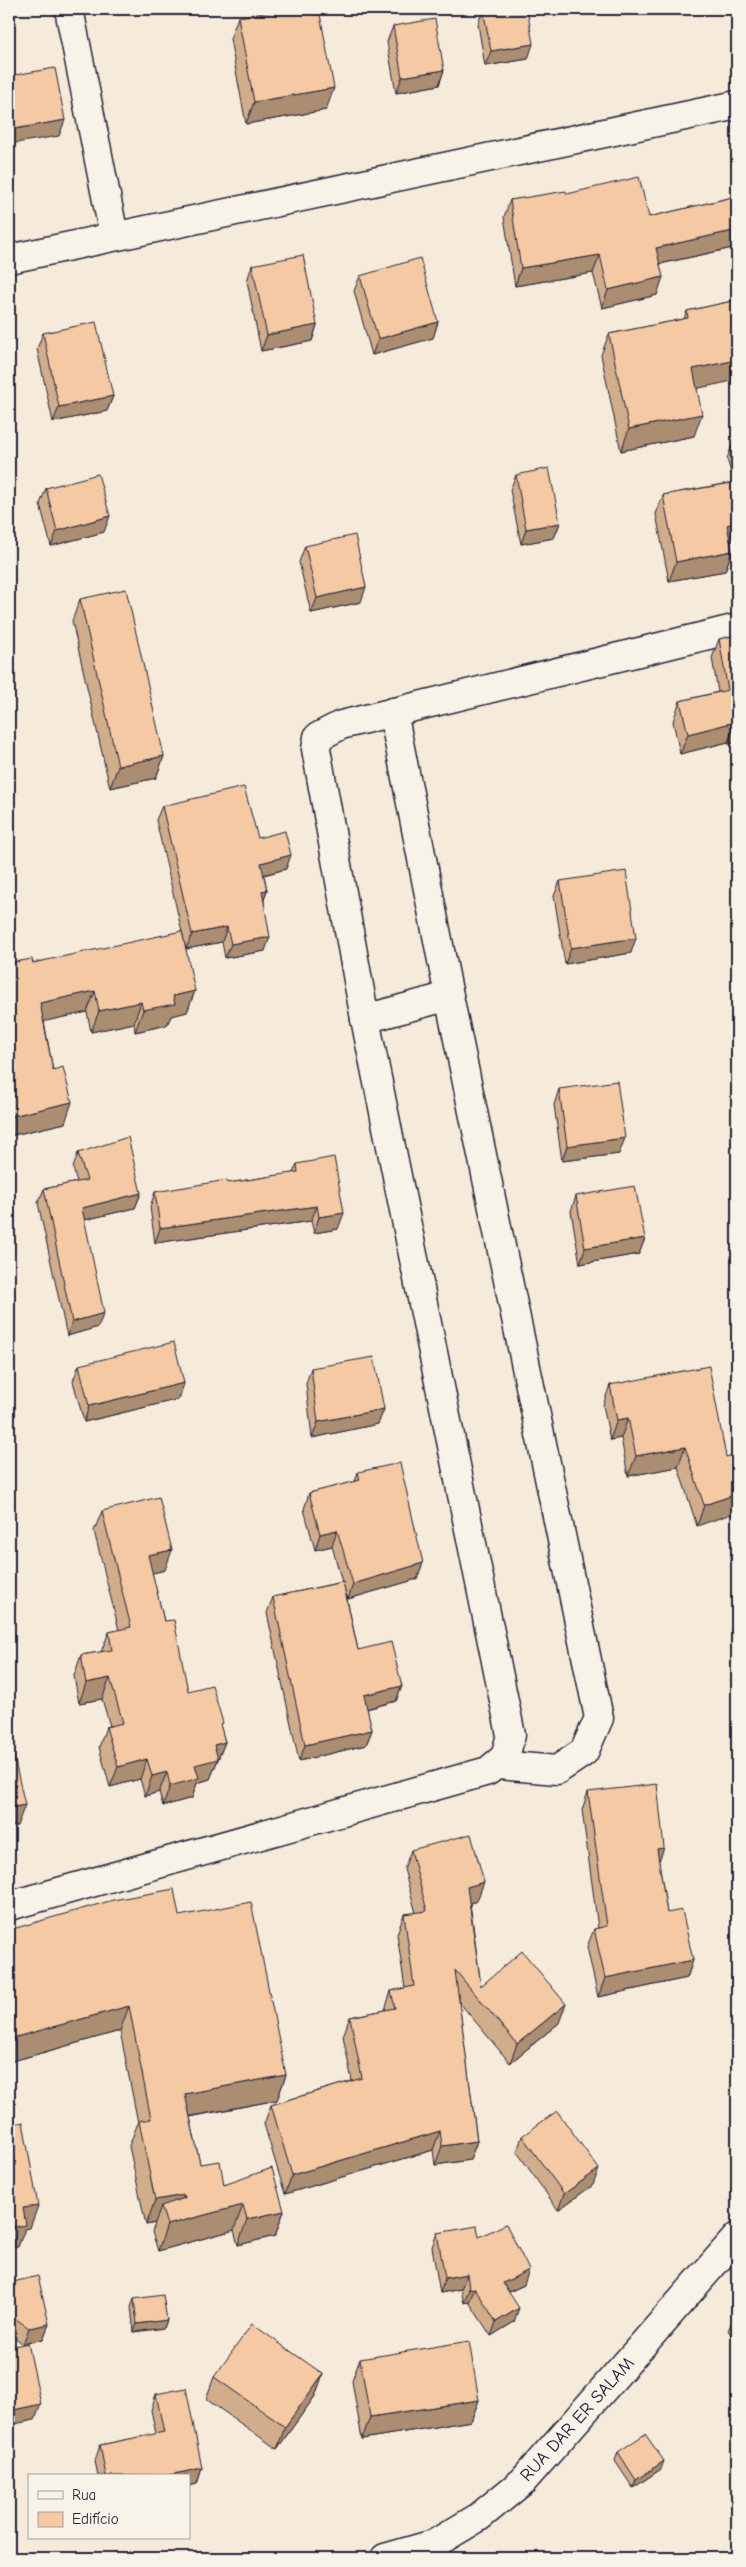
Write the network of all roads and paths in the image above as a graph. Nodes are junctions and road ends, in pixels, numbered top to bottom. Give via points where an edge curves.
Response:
1 (69, 9) edge
2 (737, 105) edge
3 (114, 236) junction
4 (9, 259) edge
5 (737, 628) edge
6 (393, 712) junction
7 (449, 996) junction
8 (365, 1019) junction
9 (498, 1765) junction
10 (9, 1906) edge
11 (737, 2237) edge
12 (386, 2558) edge

1 - 3 street
2 - 3 street
3 - 4 street
5 - 6 street
6 - 7 street
6 - 8 street via 341,725 318,737 316,749
7 - 8 street
7 - 9 street via 599,1718 584,1752 557,1770
8 - 9 street via 511,1735 507,1751
9 - 10 street via 488,1771
11 - 12 street, RUA DAR ER SALAM via 523,2481 479,2517 434,2544

